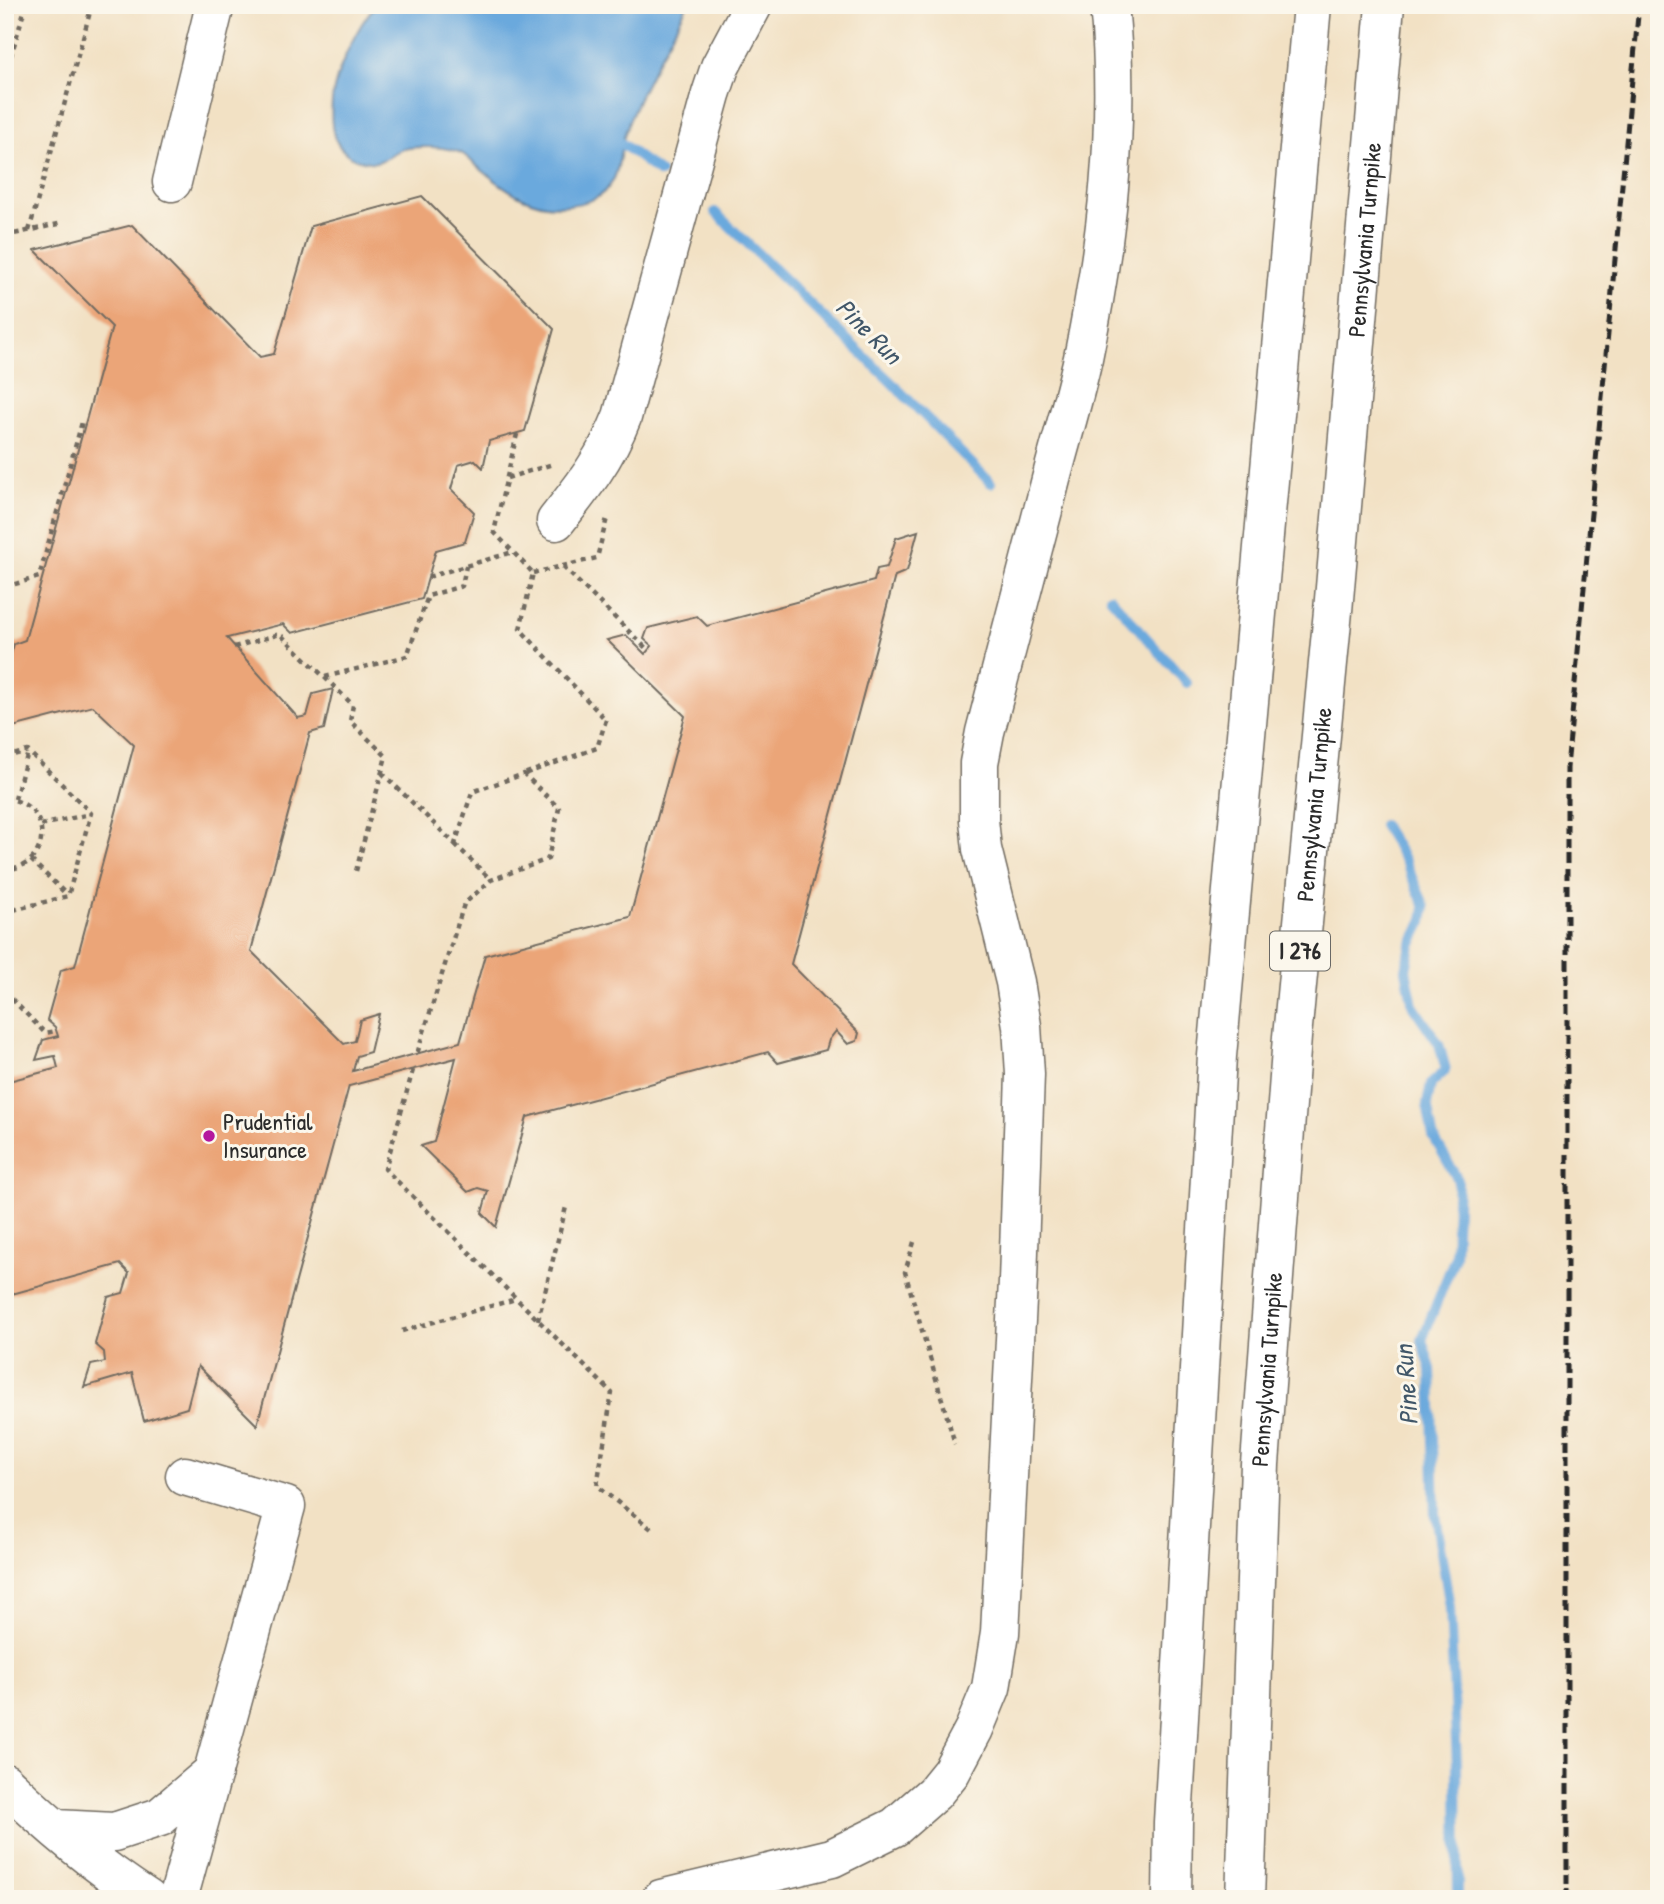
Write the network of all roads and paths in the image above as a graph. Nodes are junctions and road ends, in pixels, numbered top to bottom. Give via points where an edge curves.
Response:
1 (26, 5) edge
2 (92, 5) edge
3 (215, 5) edge
4 (753, 5) edge
5 (1109, 5) edge
6 (1312, 5) edge
7 (1385, 5) edge
8 (5, 76) edge
9 (172, 182) dead end
10 (63, 223) dead end
11 (29, 231) junction
12 (5, 236) edge
13 (82, 422) dead end
14 (517, 434) dead end
15 (556, 521) dead end
16 (513, 552) junction
17 (466, 566) junction
18 (562, 566) dead end
19 (428, 577) dead end
20 (5, 587) edge
21 (234, 646) dead end
22 (648, 650) dead end
23 (324, 678) junction
24 (28, 751) junction
25 (5, 757) edge
26 (382, 773) junction
27 (524, 774) junction
28 (5, 799) edge
29 (15, 799) junction
30 (91, 813) junction
31 (41, 825) junction
32 (455, 844) junction
33 (31, 859) junction
34 (5, 869) edge
35 (355, 875) dead end
36 (491, 880) junction
37 (68, 896) junction
38 (5, 912) edge
39 (5, 992) edge
40 (56, 1031) dead end
41 (418, 1054) dead end
42 (412, 1070) dead end
43 (566, 1207) dead end
44 (914, 1242) dead end
45 (516, 1298) junction
46 (538, 1320) junction
47 (402, 1331) dead end
48 (956, 1444) dead end
49 (185, 1476) dead end
50 (654, 1531) dead end
51 (213, 1772) junction
52 (5, 1783) edge
53 (57, 1829) junction
54 (148, 1899) edge
55 (178, 1899) edge
56 (661, 1899) edge
57 (1172, 1899) edge
58 (1245, 1899) edge

1 - 8 path
2 - 11 path
3 - 9 main road
4 - 15 main road via 711,94 612,444
5 - 56 main road via 1112,132 1099,273 1082,360 979,763 982,849 1015,982 1025,1074 1002,1597 991,1688 951,1772 895,1827 832,1858
6 - 57 main road via 1217,1056
7 - 58 main road, Pennsylvania Turnpike / I 276 via 1292,1037 1260,1464
10 - 11 path
11 - 12 path
13 - 20 path via 39,577
14 - 16 path via 494,532
16 - 17 path
16 - 27 path via 533,573 520,629 606,720 597,748
17 - 19 path
17 - 23 path via 461,586 428,596 407,656
18 - 22 path
21 - 23 path via 280,634
23 - 26 path via 352,705 351,721 386,756
24 - 25 path
24 - 29 path
24 - 30 path
26 - 32 path
26 - 35 path
27 - 32 path via 472,792
27 - 36 path via 559,808 548,859
28 - 29 path
29 - 31 path via 32,808
30 - 31 path
30 - 37 path
31 - 33 path via 41,844
32 - 36 path
33 - 34 path
33 - 37 path
36 - 41 path via 464,904
37 - 38 path
39 - 40 path via 45,1034
42 - 45 path via 385,1169
43 - 46 path
44 - 48 path via 905,1272
45 - 46 path
45 - 47 path
46 - 50 path via 612,1393 597,1486
49 - 51 main road via 286,1506
51 - 53 main road via 160,1817 114,1832
51 - 55 main road
52 - 53 main road
53 - 54 main road

